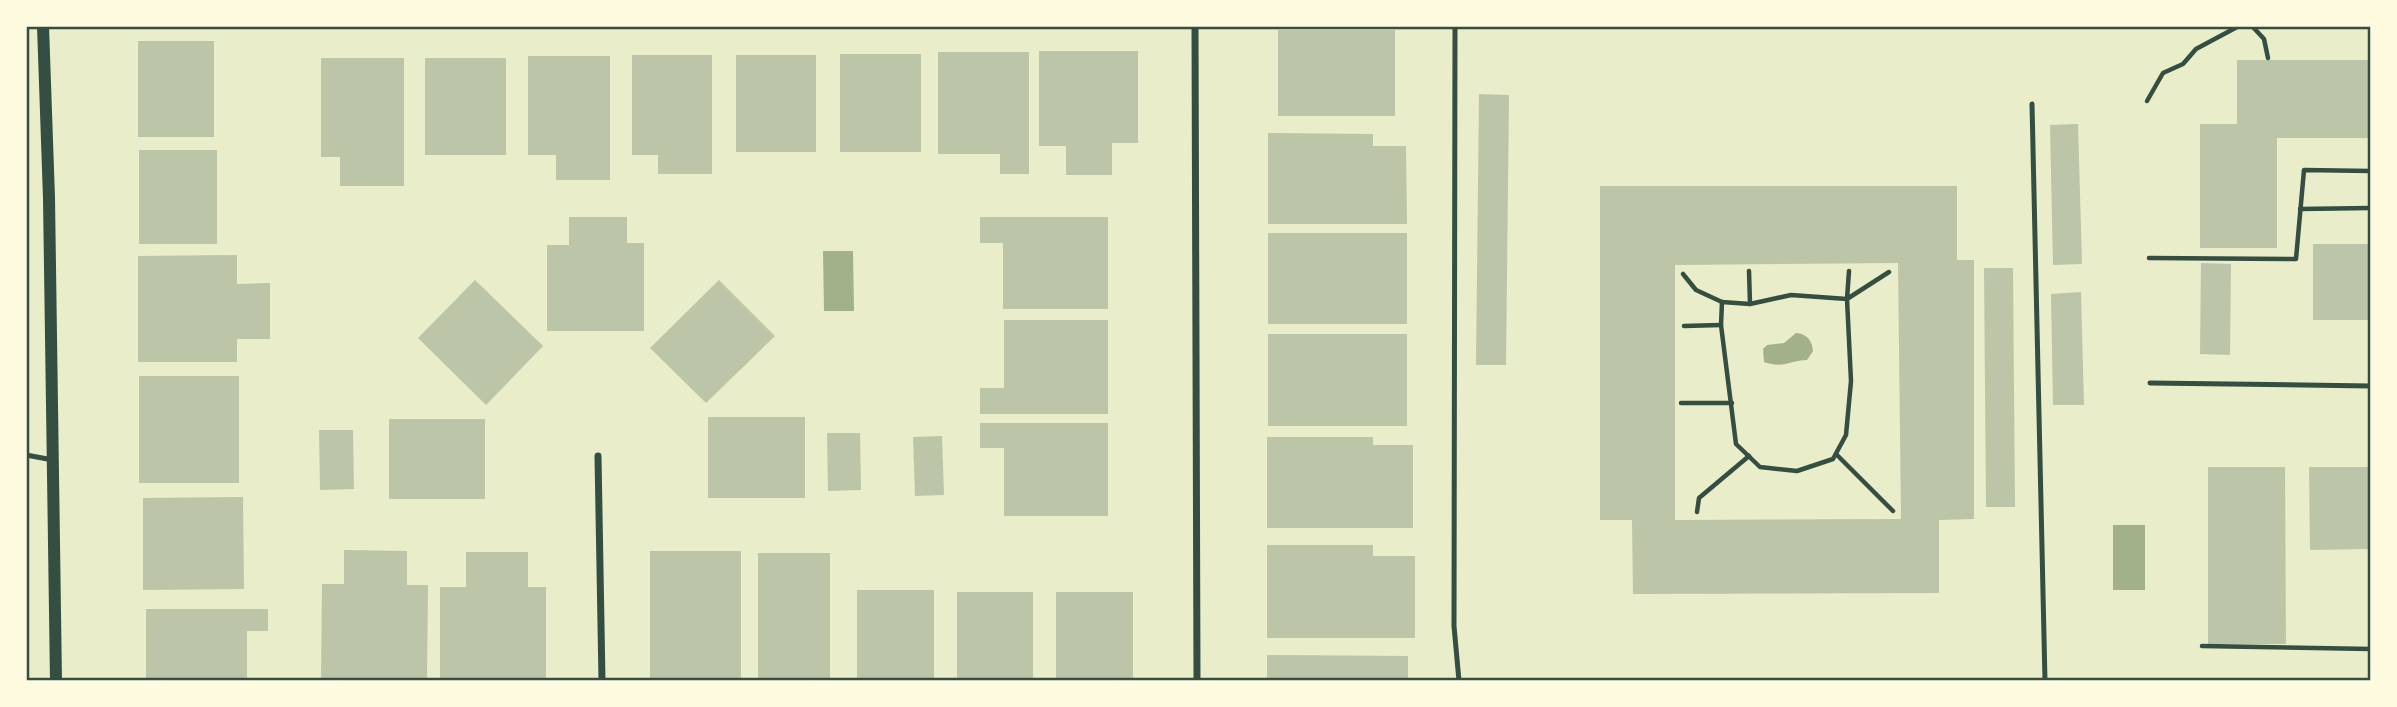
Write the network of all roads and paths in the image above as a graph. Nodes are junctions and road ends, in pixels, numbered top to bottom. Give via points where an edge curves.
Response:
1 (43, 26) edge
2 (1195, 26) edge
3 (1455, 26) edge
4 (2239, 26) edge
5 (2252, 26) edge
6 (2268, 58) dead end
7 (2147, 101) dead end
8 (2032, 104) dead end
9 (2371, 172) edge
10 (2371, 208) edge
11 (2300, 209) junction
12 (2149, 258) dead end
13 (1749, 271) dead end
14 (1849, 271) dead end
15 (1889, 272) dead end
16 (1683, 274) dead end
17 (1847, 299) junction
18 (1722, 302) junction
19 (1750, 304) junction
20 (1721, 325) junction
21 (1684, 326) dead end
22 (2150, 383) dead end
23 (2371, 386) edge
24 (1681, 404) dead end
25 (1732, 404) junction
26 (1836, 454) junction
27 (26, 455) edge
28 (598, 456) dead end
29 (1749, 456) junction
30 (53, 460) junction
31 (1697, 512) dead end
32 (1893, 512) dead end
33 (2202, 646) dead end
34 (2371, 649) edge
35 (56, 681) edge
36 (602, 681) edge
37 (1197, 681) edge
38 (1459, 681) edge
39 (2045, 681) edge

1 - 30 street
2 - 37 street
3 - 38 lane via 1454,626
4 - 7 path via 2163,73
5 - 6 path via 2264,39
8 - 39 lane
9 - 11 path via 2304,170
10 - 11 path
11 - 12 path via 2295,259
13 - 19 path
14 - 17 path
15 - 17 path
16 - 18 path via 1696,290
17 - 19 path via 1791,295
17 - 26 path via 1852,381 1846,435
18 - 19 path
18 - 20 path
20 - 21 path
20 - 25 path
22 - 23 lane
24 - 25 path
25 - 29 path via 1737,444
26 - 29 path via 1797,471 1760,467
26 - 32 path
27 - 30 lane
28 - 36 street
29 - 31 path via 1699,498
30 - 35 street
33 - 34 path

